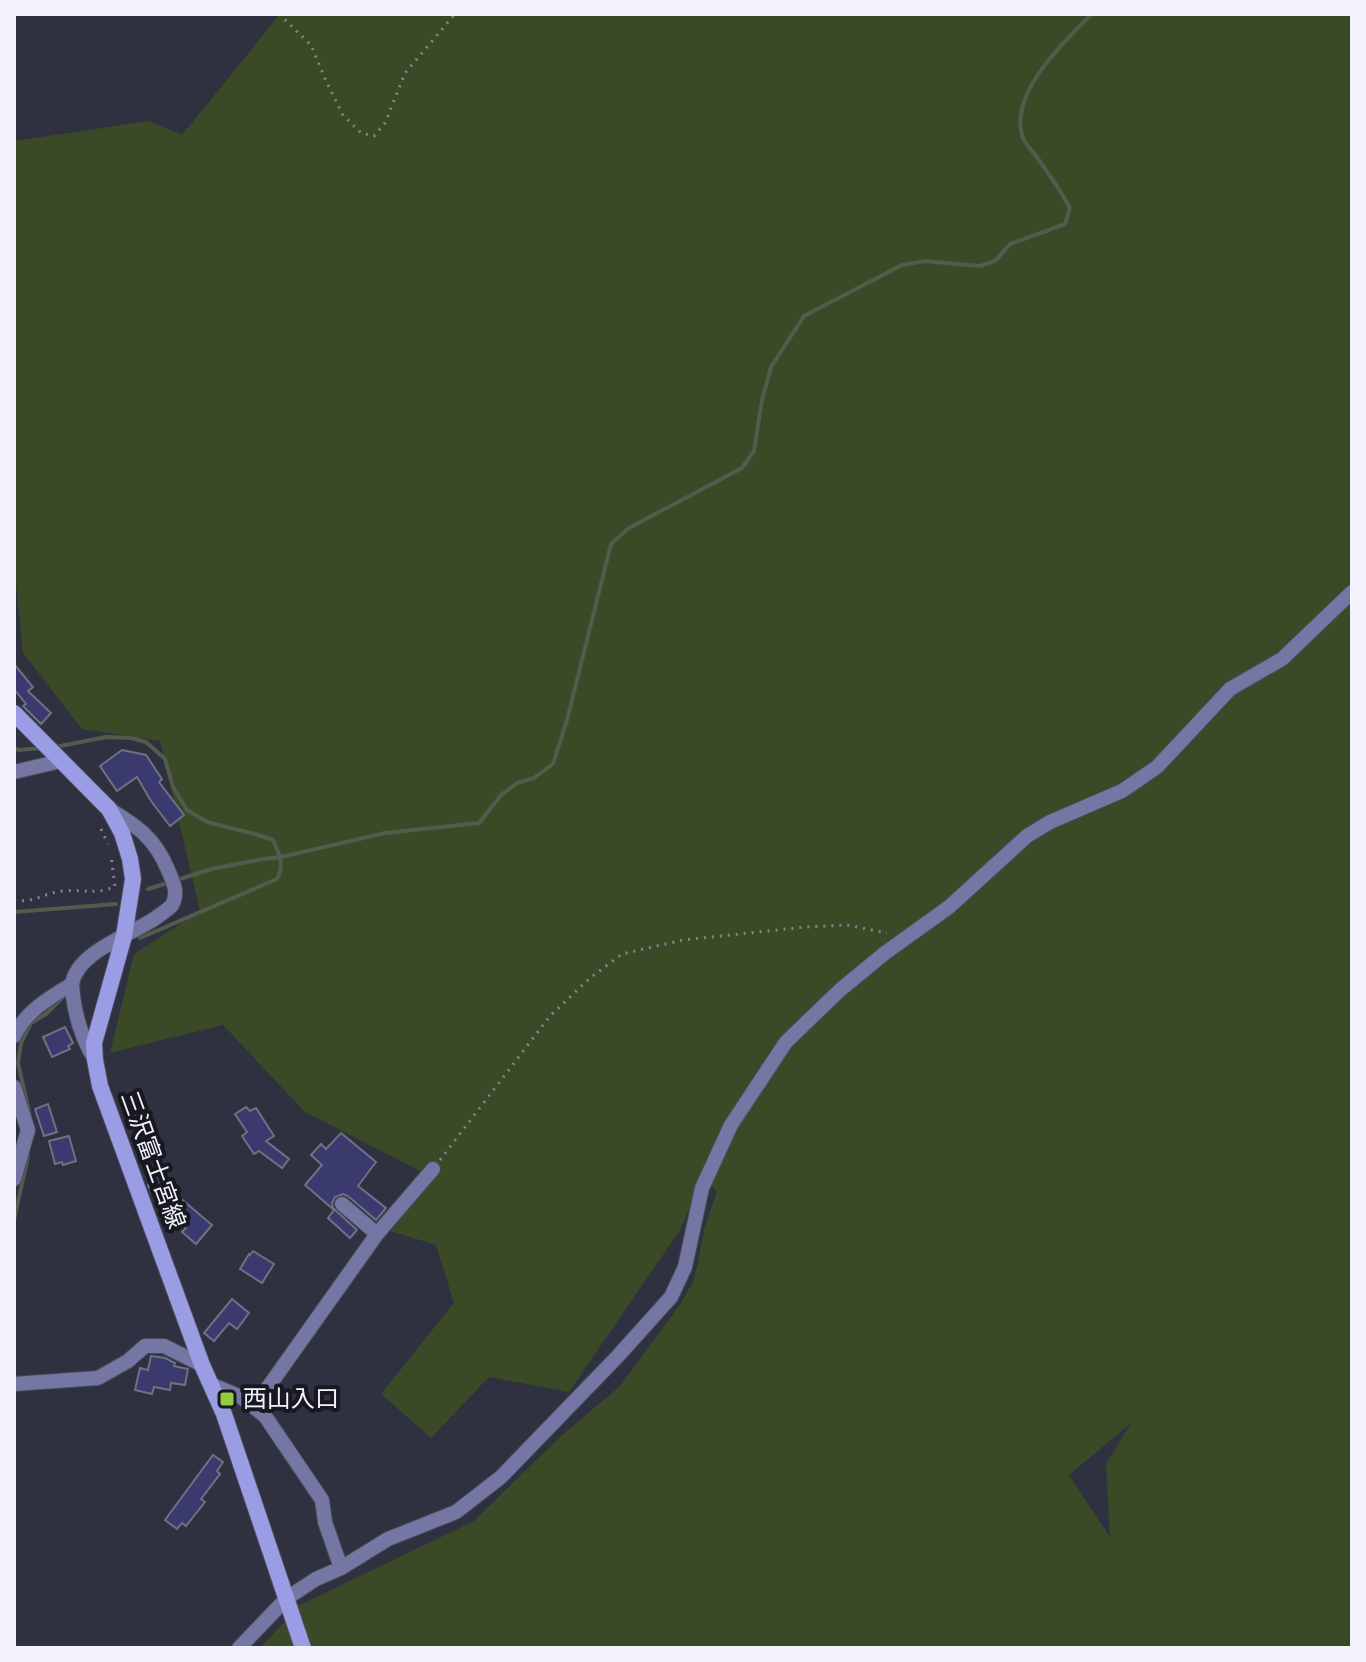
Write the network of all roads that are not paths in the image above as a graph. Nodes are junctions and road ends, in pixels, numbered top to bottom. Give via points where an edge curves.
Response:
1 (1352, 592) edge
2 (14, 713) edge
3 (59, 758) junction
4 (14, 772) edge
5 (109, 809) junction
6 (124, 936) junction
7 (72, 984) junction
8 (14, 1036) edge
9 (95, 1060) junction
10 (14, 1087) edge
11 (433, 1169) road end
12 (14, 1179) edge
13 (342, 1204) dead end
14 (377, 1234) junction
15 (202, 1365) junction
16 (14, 1384) edge
17 (210, 1384) junction
18 (254, 1407) junction
19 (341, 1568) junction
20 (287, 1598) junction
21 (239, 1648) edge
22 (303, 1648) edge

1 - 19 street via 1282,659 1230,689 1157,767 1122,791 1027,836 949,907 840,990 786,1042 731,1125 702,1188 685,1267 671,1297 501,1477 456,1512 388,1539
2 - 3 main road, 三沢富士宮線
3 - 4 street
3 - 5 main road, 三沢富士宮線
5 - 6 main road, 三沢富士宮線 via 122,833 133,879
5 - 6 street via 152,842 176,889 171,906
6 - 7 street via 88,958
6 - 9 main road, 三沢富士宮線 via 94,1043
7 - 8 street via 40,1004
7 - 9 street via 79,1029
9 - 15 main road, 三沢富士宮線
10 - 12 street via 28,1130
11 - 14 street
13 - 14 street
14 - 18 street
15 - 16 street via 164,1346 145,1346 98,1378
15 - 17 main road, 三沢富士宮線
17 - 18 street
17 - 20 main road, 三沢富士宮線
18 - 19 street via 322,1500
19 - 20 street
20 - 21 street
20 - 22 main road, 三沢富士宮線

